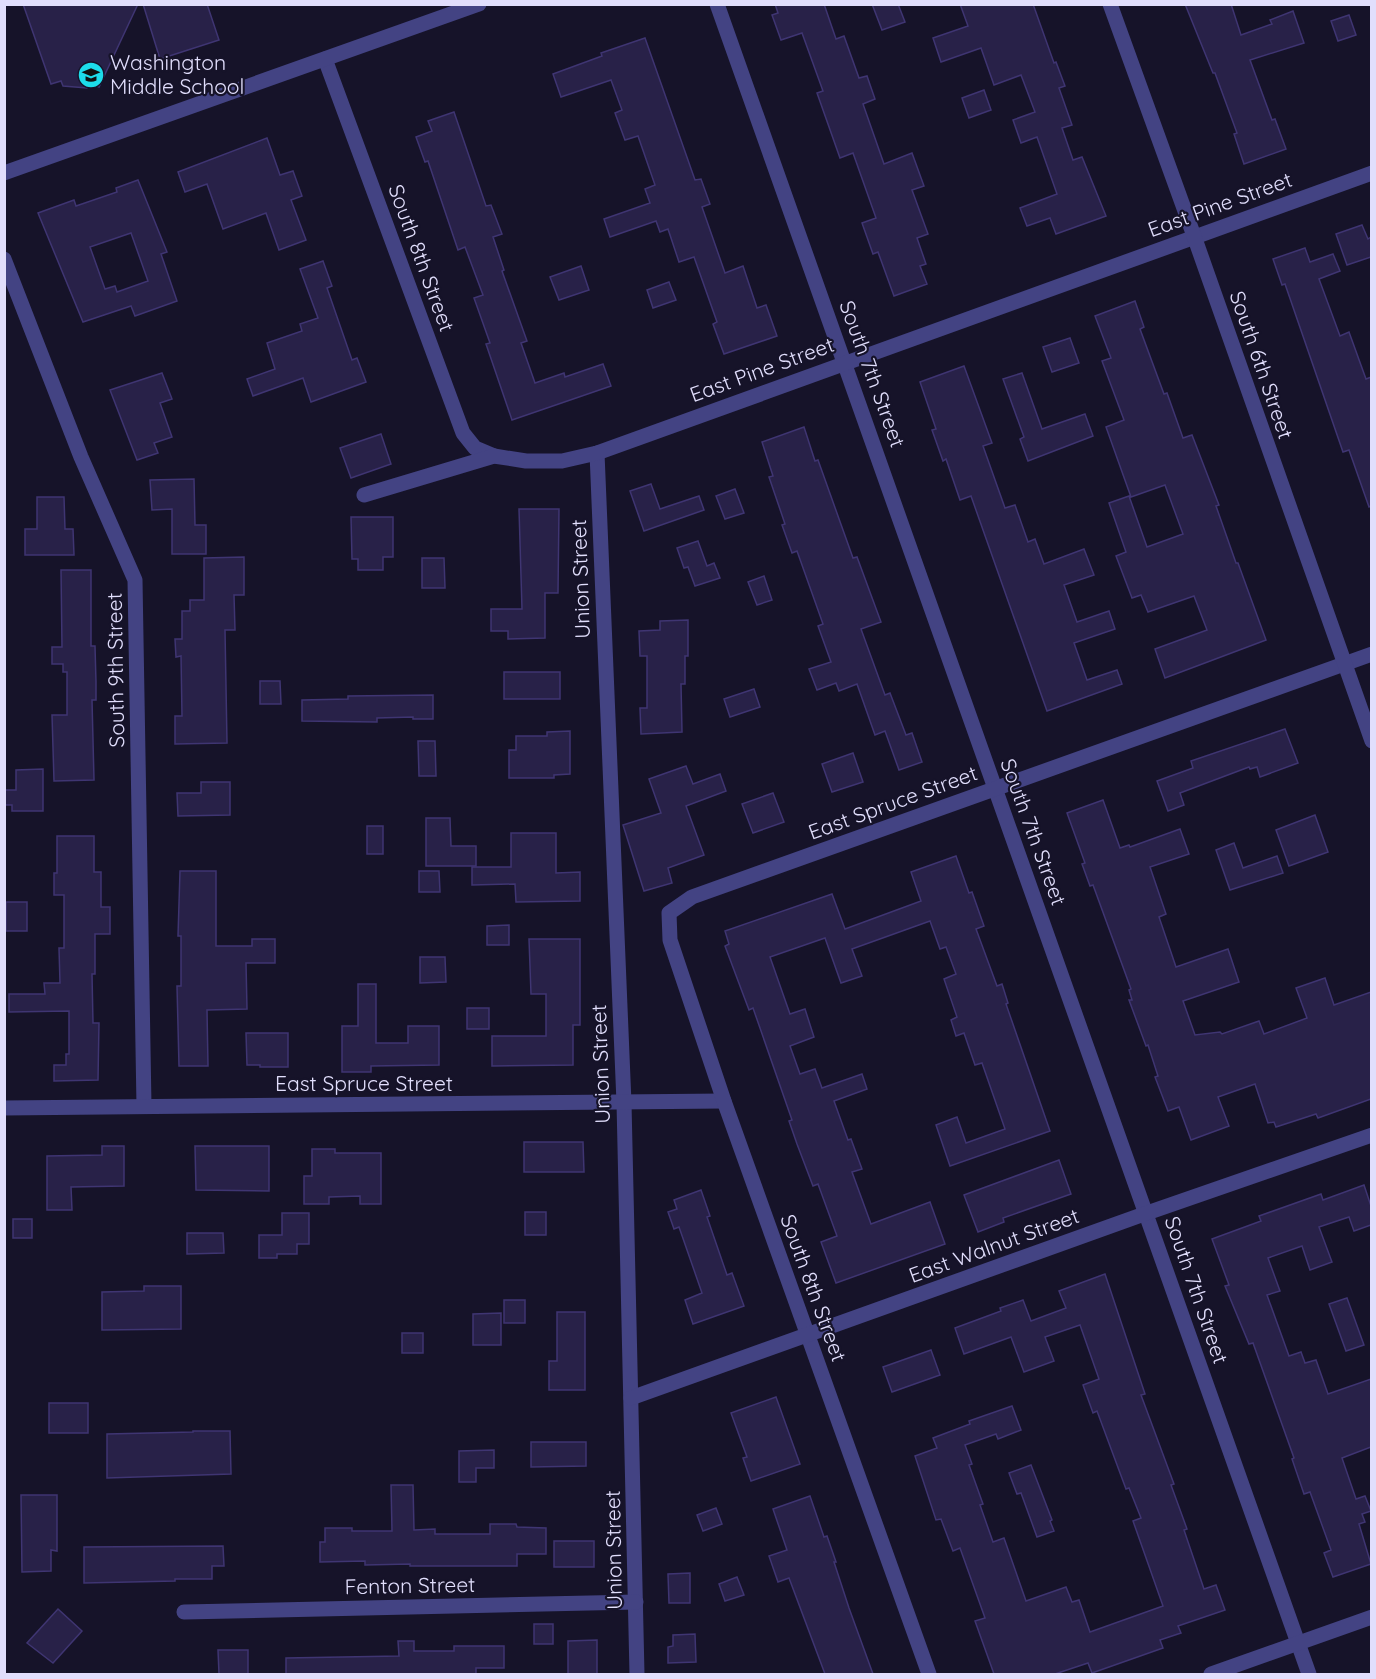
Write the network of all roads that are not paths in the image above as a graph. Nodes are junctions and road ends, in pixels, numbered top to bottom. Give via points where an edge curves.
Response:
1 (479, 4) edge
2 (717, 4) edge
3 (1110, 4) edge
4 (325, 59) junction
5 (4, 173) edge
6 (1371, 173) edge
7 (1194, 236) junction
8 (4, 260) edge
9 (845, 362) junction
10 (597, 453) junction
11 (494, 456) junction
12 (364, 495) dead end
13 (1371, 654) edge
14 (1344, 664) junction
15 (1371, 741) edge
16 (995, 788) junction
17 (669, 913) joint
18 (724, 1101) junction
19 (624, 1103) junction
20 (144, 1106) junction
21 (4, 1108) edge
22 (1371, 1135) edge
23 (1147, 1213) junction
24 (807, 1335) junction
25 (631, 1398) junction
26 (636, 1602) junction
27 (184, 1611) dead end
28 (1371, 1617) edge
29 (1298, 1644) junction
30 (637, 1674) edge
31 (929, 1674) edge
32 (1211, 1674) edge
33 (1308, 1674) edge

1 - 4 street
2 - 9 street, South 7th Street
3 - 7 street, South 6th Street
4 - 5 street
4 - 11 street, South 8th Street via 463,433 475,448
6 - 7 street, East Pine Street
7 - 9 street, East Pine Street
7 - 14 street, South 6th Street
8 - 20 street, South 9th Street via 81,457 135,580
9 - 10 street, East Pine Street
9 - 16 street, South 7th Street
10 - 11 street, East Pine Street via 562,461
10 - 19 street, Union Street
11 - 12 street, East Pine Street
13 - 14 street, East Spruce Street
14 - 15 street, South 6th Street
14 - 16 street, East Spruce Street
16 - 17 street, East Spruce Street via 692,897
16 - 23 street, South 7th Street
17 - 18 street, South 8th Street via 670,940
18 - 19 street, East Spruce Street
18 - 24 street, South 8th Street
19 - 20 street, East Spruce Street
19 - 25 street, Union Street
20 - 21 street, East Spruce Street
22 - 23 street, East Walnut Street
23 - 24 street, East Walnut Street
23 - 29 street, South 7th Street
24 - 25 street, East Walnut Street
24 - 31 street, South 8th Street
25 - 26 street, Union Street
26 - 27 street, Fenton Street
26 - 30 street, Union Street
28 - 29 street
29 - 32 street
29 - 33 street, South 7th Street

